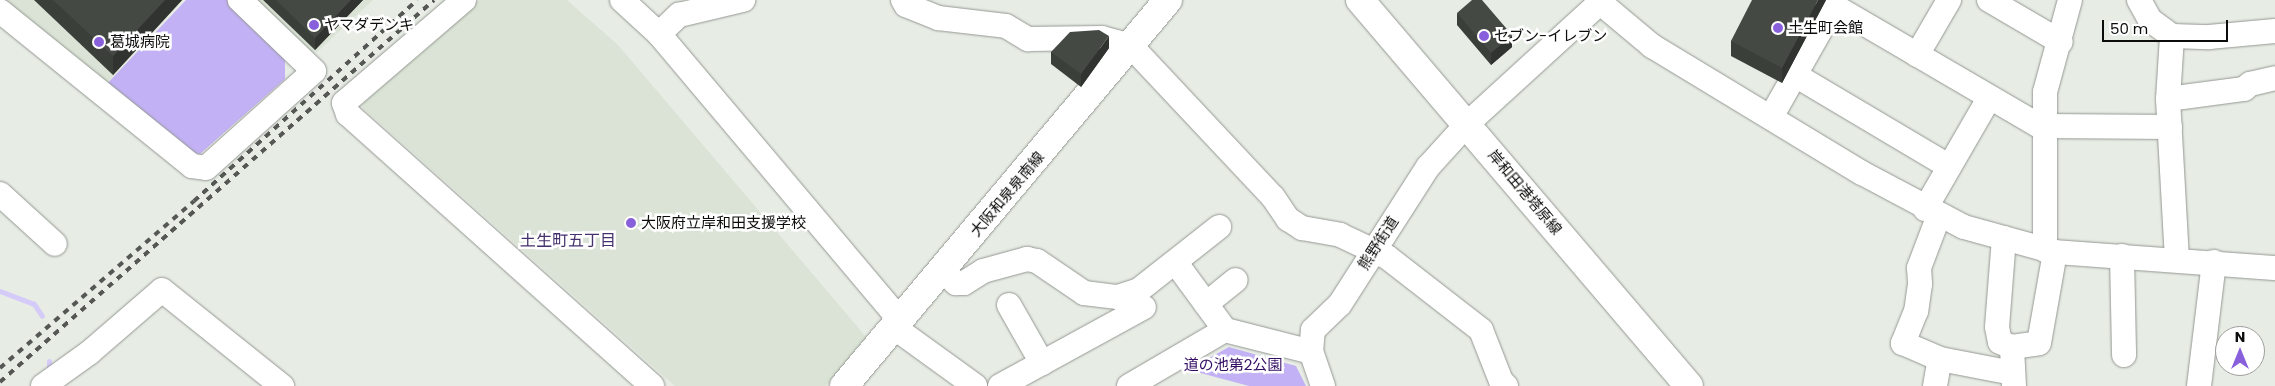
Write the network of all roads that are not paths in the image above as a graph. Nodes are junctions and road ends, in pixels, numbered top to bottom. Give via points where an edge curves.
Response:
1 (240, 0) edge
2 (464, 0) edge
3 (622, 0) edge
4 (742, 0) edge
5 (903, 0) edge
6 (1168, 0) edge
7 (1360, 0) edge
8 (1949, 0) edge
9 (1989, 0) edge
10 (2070, 0) edge
11 (2139, 0) edge
12 (1600, 1) edge
13 (0, 11) edge
14 (2275, 31) edge
15 (659, 34) junction
16 (2172, 36) junction
17 (2060, 42) junction
18 (1131, 46) junction
19 (1917, 55) junction
20 (1795, 75) junction
21 (2275, 78) edge
22 (1988, 98) junction
23 (2168, 99) junction
24 (1771, 117) junction
25 (1467, 124) junction
26 (2170, 127) junction
27 (2046, 128) junction
28 (1948, 166) junction
29 (0, 194) edge
30 (1932, 212) junction
31 (1219, 227) dead end
32 (2004, 238) junction
33 (55, 244) dead end
34 (1372, 250) junction
35 (2050, 251) junction
36 (2122, 256) junction
37 (2177, 260) junction
38 (2214, 262) junction
39 (1176, 263) junction
40 (2275, 268) edge
41 (943, 271) junction
42 (1236, 280) dead end
43 (1206, 304) junction
44 (1009, 305) dead end
45 (1144, 307) dead end
46 (898, 325) junction
47 (1225, 330) junction
48 (2012, 347) junction
49 (1311, 352) junction
50 (2124, 355) dead end
51 (1940, 360) junction
52 (1042, 363) junction
53 (2013, 379) edge
54 (43, 386) edge
55 (282, 386) edge
56 (652, 386) edge
57 (844, 386) edge
58 (975, 386) edge
59 (1000, 386) edge
60 (1129, 386) edge
61 (1322, 386) edge
62 (1506, 386) edge
63 (1688, 386) edge
64 (1934, 386) edge
65 (2200, 386) edge

1 - 13 street via 314,71 206,168 192,166
2 - 56 street via 344,103 348,114
3 - 15 street
4 - 15 street via 679,15
5 - 18 street via 906,5 938,18 1006,26 1028,39 1102,38
6 - 18 main road, 大阪和泉泉南線
7 - 25 main road, 岸和田港塔原線
8 - 19 street
9 - 17 street
10 - 17 street
11 - 16 street via 2150,20
12 - 24 street via 1652,46
12 - 25 street, 熊野街道
14 - 16 street via 2209,37
15 - 46 street
16 - 23 street
17 - 27 street via 2046,92
18 - 34 street via 1273,196 1288,219 1302,228 1340,235
18 - 41 main road, 大阪和泉泉南線
19 - 20 street via 1834,6
19 - 22 street
20 - 24 street
20 - 28 street
21 - 23 street via 2250,84 2244,89
22 - 27 street
22 - 28 street
23 - 26 street
24 - 30 street
25 - 34 street, 熊野街道 via 1428,167
25 - 63 main road, 岸和田港塔原線
26 - 27 street
26 - 37 street
27 - 35 street
28 - 30 street
29 - 33 street
30 - 32 street via 1964,227
30 - 51 street via 1919,268 1916,311 1903,343
31 - 39 street
32 - 35 street
32 - 48 street via 1997,327 2000,342
34 - 49 street, 熊野街道 via 1340,304 1313,330
34 - 62 street via 1387,257 1481,330 1501,381
35 - 36 street
35 - 48 street via 2039,343
36 - 37 street
36 - 50 street
37 - 38 street
38 - 40 street
38 - 65 street
39 - 41 street via 1139,290 1118,297 1095,297 1084,293 1037,261 1027,259 983,271 964,283 956,283
39 - 43 street
41 - 46 main road, 大阪和泉泉南線
42 - 43 street
43 - 47 street
44 - 52 street
45 - 52 street
46 - 57 main road, 大阪和泉泉南線
46 - 58 street
47 - 49 street
47 - 60 street
48 - 53 street
49 - 61 street
51 - 53 street
51 - 64 street
52 - 59 street
54 - 55 street via 89,353 162,290

